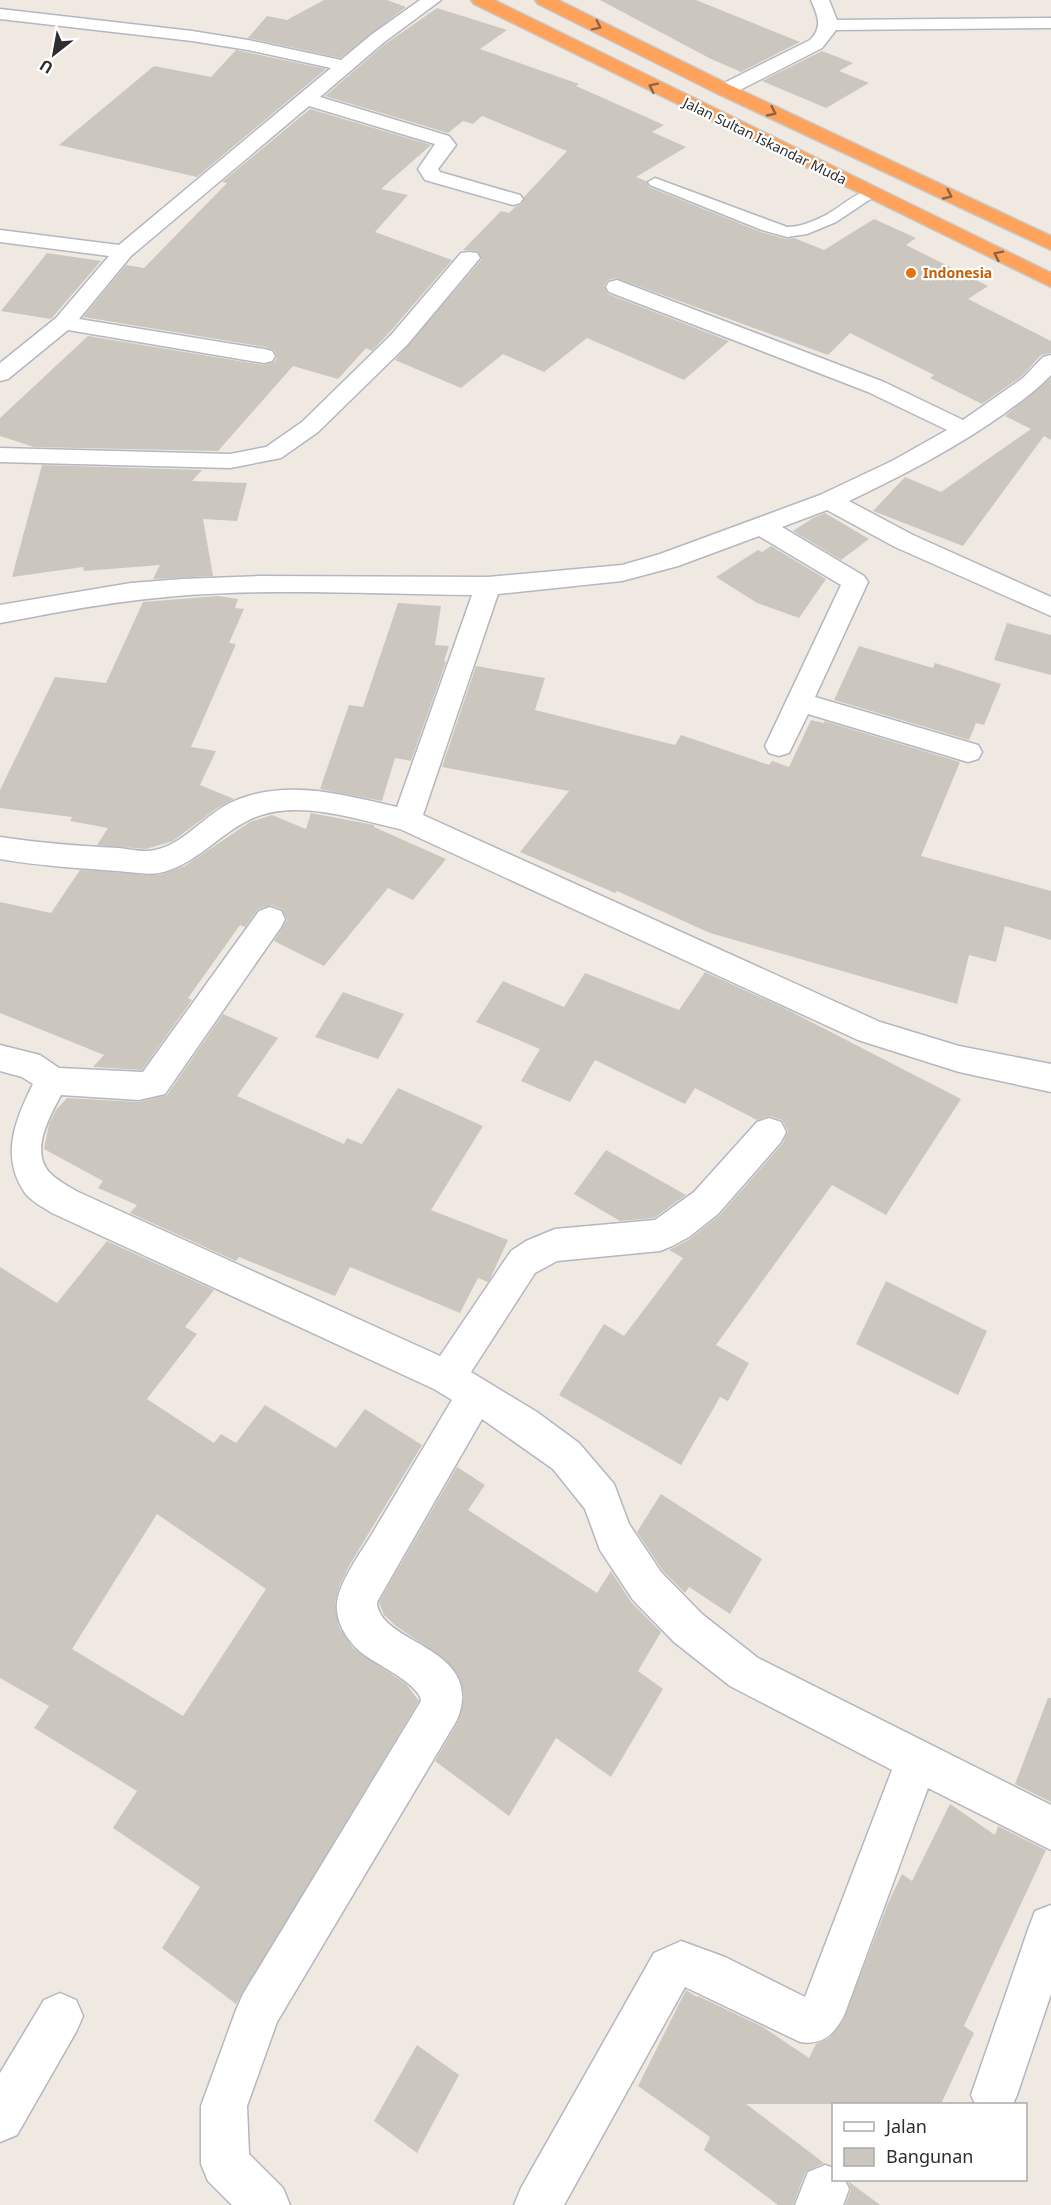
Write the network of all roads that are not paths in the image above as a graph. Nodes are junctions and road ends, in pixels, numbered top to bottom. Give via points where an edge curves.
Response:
1 (432, 0) edge
2 (480, 0) edge
3 (544, 0) edge
4 (820, 0) edge
5 (0, 14) edge
6 (1051, 23) edge
7 (830, 25) junction
8 (345, 66) junction
9 (725, 90) junction
10 (308, 99) junction
11 (655, 182) dead end
12 (871, 194) junction
13 (513, 199) dead end
14 (0, 236) edge
15 (1051, 244) edge
16 (124, 252) junction
17 (469, 258) dead end
18 (1051, 281) edge
19 (617, 287) dead end
20 (64, 322) junction
21 (264, 356) dead end
22 (1051, 362) edge
23 (0, 374) edge
24 (965, 430) junction
25 (0, 455) edge
26 (829, 501) junction
27 (761, 526) junction
28 (488, 586) junction
29 (1051, 607) edge
30 (0, 614) edge
31 (800, 702) junction
32 (779, 746) dead end
33 (968, 752) dead end
34 (406, 820) junction
35 (0, 848) edge
36 (270, 919) dead end
37 (0, 1058) edge
38 (1051, 1078) edge
39 (51, 1082) junction
40 (769, 1132) dead end
41 (461, 1386) junction
42 (916, 1760) junction
43 (1051, 1828) edge
44 (1051, 1927) edge
45 (60, 2016) dead end
46 (994, 2095) dead end
47 (0, 2118) edge
48 (266, 2205) edge
49 (538, 2205) edge

1 - 8 street
12 -> 2 highway, Jalan Sultan Iskandar Muda
3 -> 9 highway, Jalan Sultan Iskandar Muda
4 - 7 street
5 - 8 street via 192,36
6 - 7 street
7 - 9 street via 816,44
8 - 10 street
9 -> 15 highway, Jalan Sultan Iskandar Muda
10 - 13 street via 442,140 446,145 428,173
10 - 16 street
11 - 12 lane via 787,232 802,231 831,219
18 -> 12 highway, Jalan Sultan Iskandar Muda
14 - 16 street
16 - 20 street
17 - 25 street via 399,340 352,387 310,428 273,453 230,461
19 - 24 street via 834,370
20 - 21 street
20 - 23 street
22 - 24 street via 1031,382
24 - 26 street
26 - 27 street
26 - 29 street via 904,541
27 - 28 street via 622,573
27 - 31 street via 855,582
28 - 30 street via 182,588 131,592
28 - 34 street
31 - 32 street
31 - 33 street
34 - 35 street via 337,804 272,800 238,812 185,849 157,862
34 - 38 street via 869,1031 934,1054
36 - 39 street via 153,1084
37 - 39 street via 33,1066
39 - 41 street via 23,1145 25,1165 37,1183 64,1202
40 - 41 street via 717,1192 674,1228 660,1235 555,1245 523,1262
41 - 42 street via 566,1456 600,1497 614,1536 647,1586 688,1628 744,1672
41 - 48 street via 357,1603 358,1617 365,1629 430,1677 441,1690 442,1705 259,2010 224,2106 225,2164
42 - 43 street
42 - 49 street via 822,2013 812,2021 800,2019 709,1973 681,1963 670,1969
44 - 46 street
45 - 47 street

